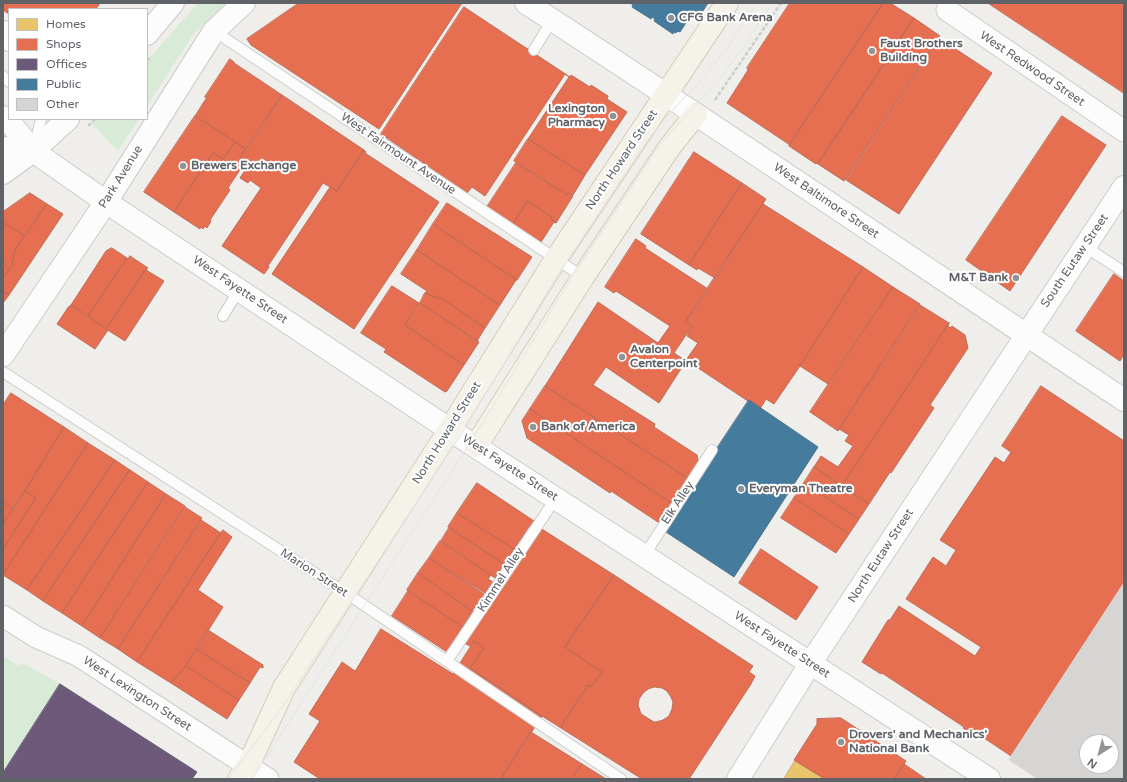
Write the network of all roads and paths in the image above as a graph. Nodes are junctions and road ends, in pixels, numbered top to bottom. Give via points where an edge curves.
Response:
1 (173, 3) edge
2 (244, 3) edge
3 (526, 3) edge
4 (727, 3) edge
5 (781, 3) edge
6 (947, 7) edge
7 (552, 20) junction
8 (214, 31) junction
9 (148, 33) edge
10 (534, 50) dead end
11 (666, 94) junction
12 (714, 102) dead end
13 (696, 114) junction
14 (3, 117) edge
15 (41, 120) edge
16 (67, 120) edge
17 (1124, 131) edge
18 (3, 148) edge
19 (33, 151) junction
20 (3, 173) edge
21 (1124, 186) edge
22 (106, 202) junction
23 (1084, 246) junction
24 (556, 259) junction
25 (1124, 272) edge
26 (583, 277) junction
27 (239, 290) junction
28 (223, 316) dead end
29 (1026, 335) junction
30 (3, 355) edge
31 (3, 372) edge
32 (1124, 400) edge
33 (450, 429) junction
34 (476, 446) junction
35 (712, 450) dead end
36 (556, 498) junction
37 (644, 556) junction
38 (346, 593) junction
39 (3, 616) edge
40 (447, 661) junction
41 (810, 664) junction
42 (244, 772) edge
43 (268, 779) edge
44 (621, 779) edge
45 (738, 779) edge
46 (989, 779) edge

1 - 9 main road
2 - 8 main road, Park Avenue
3 - 7 main road, West Baltimore Street
4 - 11 main road, North Howard Street
5 - 12 path
6 - 17 street, West Redwood Street
7 - 10 lane
7 - 11 main road, West Baltimore Street
8 - 22 main road, Park Avenue
8 - 24 lane, West Fairmount Avenue
11 - 13 main road, West Baltimore Street
11 - 24 main road, North Howard Street
13 - 26 main road via 668,148
13 - 29 main road, West Baltimore Street
14 - 19 main road, West Fayette Street
15 - 19 lane
16 - 19 main road
18 - 19 main road
19 - 20 main road
19 - 22 main road, West Fayette Street
21 - 23 main road, South Eutaw Street
22 - 27 main road, West Fayette Street
22 - 30 main road, Park Avenue
23 - 25 lane
23 - 29 main road, South Eutaw Street
24 - 26 lane, West Fairmount Avenue
24 - 33 main road, North Howard Street
26 - 34 main road
27 - 28 lane
27 - 33 main road, West Fayette Street
29 - 32 main road, West Baltimore Street
29 - 41 main road, North Eutaw Street
31 - 38 lane, Marion Street
33 - 34 main road, West Fayette Street
33 - 38 main road, North Howard Street
34 - 36 main road, West Fayette Street
35 - 37 lane, Elk Alley
36 - 37 main road, West Fayette Street
36 - 40 lane, Kimmel Alley
37 - 41 main road, West Fayette Street
38 - 40 lane, Marion Street
38 - 42 main road, North Howard Street via 284,688
39 - 42 street, West Lexington Street via 36,637 79,656 225,752
40 - 44 lane, Marion Street
41 - 45 main road, North Eutaw Street
41 - 46 main road, West Fayette Street
42 - 43 street, West Lexington Street

